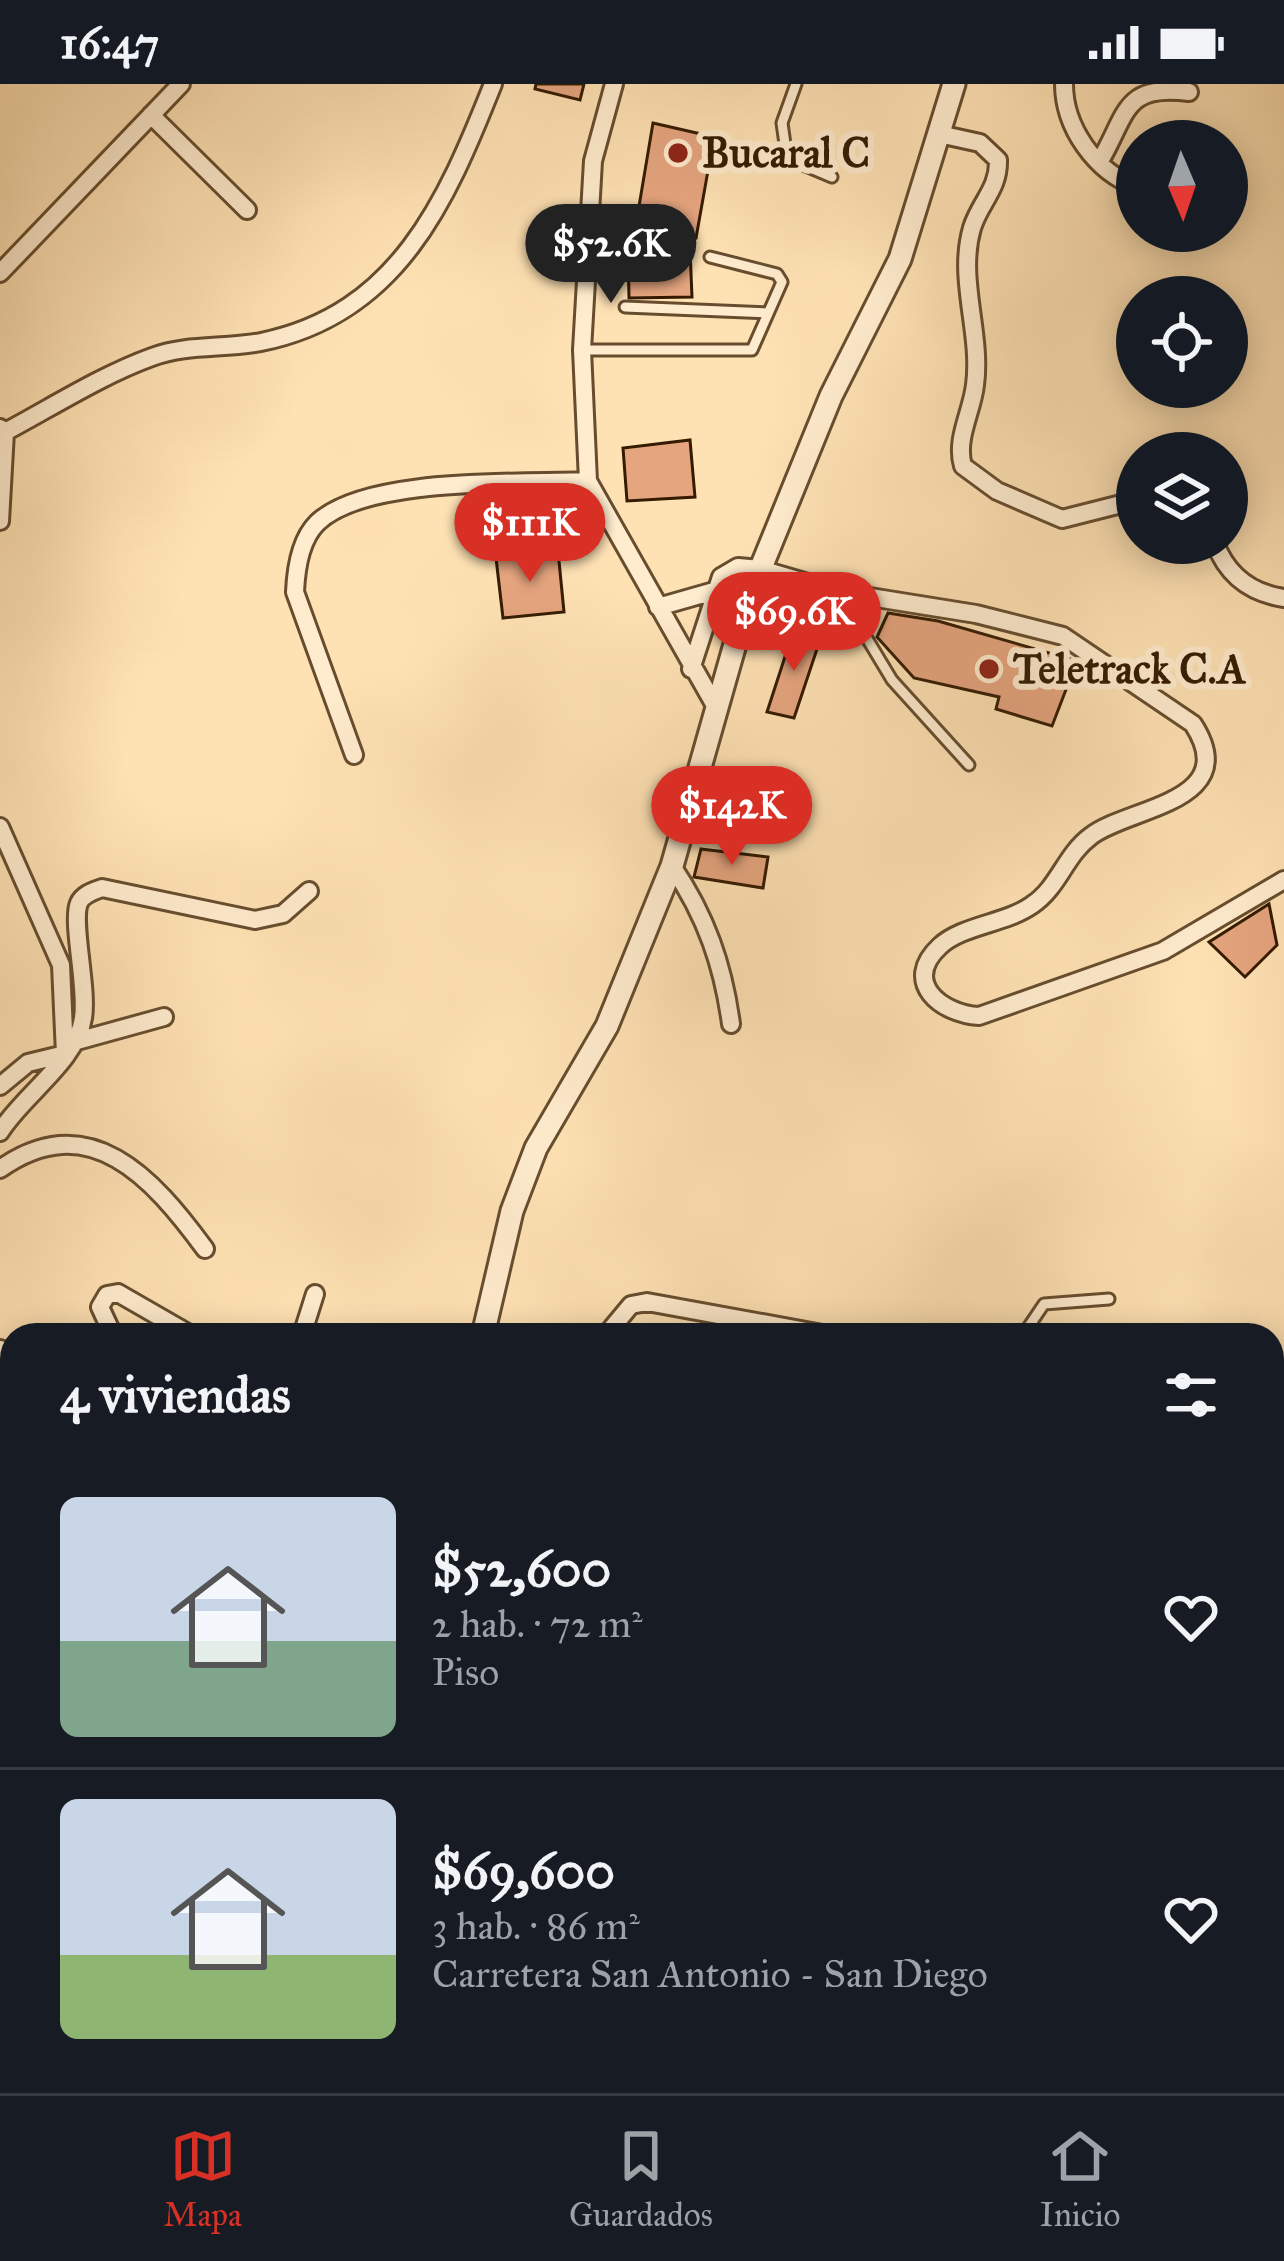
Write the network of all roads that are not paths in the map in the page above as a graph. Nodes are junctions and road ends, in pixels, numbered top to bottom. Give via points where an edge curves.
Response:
1 (181, 84) edge
2 (494, 84) edge
3 (614, 84) edge
4 (796, 84) edge
5 (954, 84) edge
6 (1064, 84) edge
7 (1189, 92) dead end
8 (151, 116) junction
9 (939, 134) junction
10 (1100, 161) junction
11 (1116, 172) edge
12 (832, 177) dead end
13 (248, 210) dead end
14 (710, 257) dead end
15 (0, 273) edge
16 (625, 307) dead end
17 (768, 313) junction
18 (582, 350) junction
19 (3, 430) edge
20 (588, 481) junction
21 (1116, 506) edge
22 (0, 521) edge
23 (1229, 564) edge
24 (760, 569) junction
25 (714, 591) junction
26 (839, 592) junction
27 (1284, 598) edge
28 (747, 602) junction
29 (658, 607) junction
30 (691, 670) junction
31 (717, 709) junction
32 (354, 755) dead end
33 (969, 765) dead end
34 (0, 827) edge
35 (672, 866) junction
36 (1284, 880) edge
37 (309, 891) dead end
38 (164, 1017) dead end
39 (731, 1024) dead end
40 (71, 1048) junction
41 (0, 1086) edge
42 (0, 1132) edge
43 (0, 1168) edge
44 (205, 1249) dead end
45 (315, 1294) dead end
46 (1109, 1299) dead end
47 (107, 1323) edge
48 (170, 1323) edge
49 (306, 1323) edge
50 (485, 1323) edge
51 (616, 1323) edge
52 (762, 1323) edge
53 (1031, 1323) edge

1 - 8 street
2 - 19 street via 423,237 349,309 258,342 155,355
3 - 18 street via 593,161
4 - 12 lane via 782,123 787,158
5 - 9 street
6 - 10 street via 1066,115
7 - 10 street via 1156,87 1137,95
8 - 13 street
8 - 15 street
9 - 21 street via 980,143 998,160 997,185 972,229 968,259 975,384 960,444 963,466 1063,520
9 - 24 street via 900,259 831,396
10 - 11 street
14 - 17 lane via 777,274 782,282
16 - 17 lane
17 - 18 lane via 752,350
18 - 20 street
19 - 22 street
20 - 29 street
20 - 32 street via 368,498 317,523 295,592
23 - 27 street via 1257,592
24 - 25 street via 728,571
24 - 26 street
24 - 28 street
25 - 28 street
25 - 29 street
25 - 30 street
26 - 33 lane via 892,680
26 - 36 street via 1063,636 1193,724 1205,743 1207,759 1189,790 1091,835 1028,908 935,950 927,990 937,1006 979,1016 1104,975
28 - 31 street
29 - 30 street
30 - 31 street
31 - 35 street
34 - 40 street via 61,965
35 - 39 street via 723,967
35 - 50 street via 607,1026 536,1148 497,1258
37 - 40 street via 266,920 102,888 88,893 77,923 85,995
38 - 40 street
40 - 41 street via 28,1064
40 - 42 street
43 - 44 street via 33,1148 87,1145 131,1167
45 - 49 street
46 - 53 lane via 1044,1304
47 - 48 street via 100,1307 118,1293
51 - 52 street via 631,1305 647,1302

